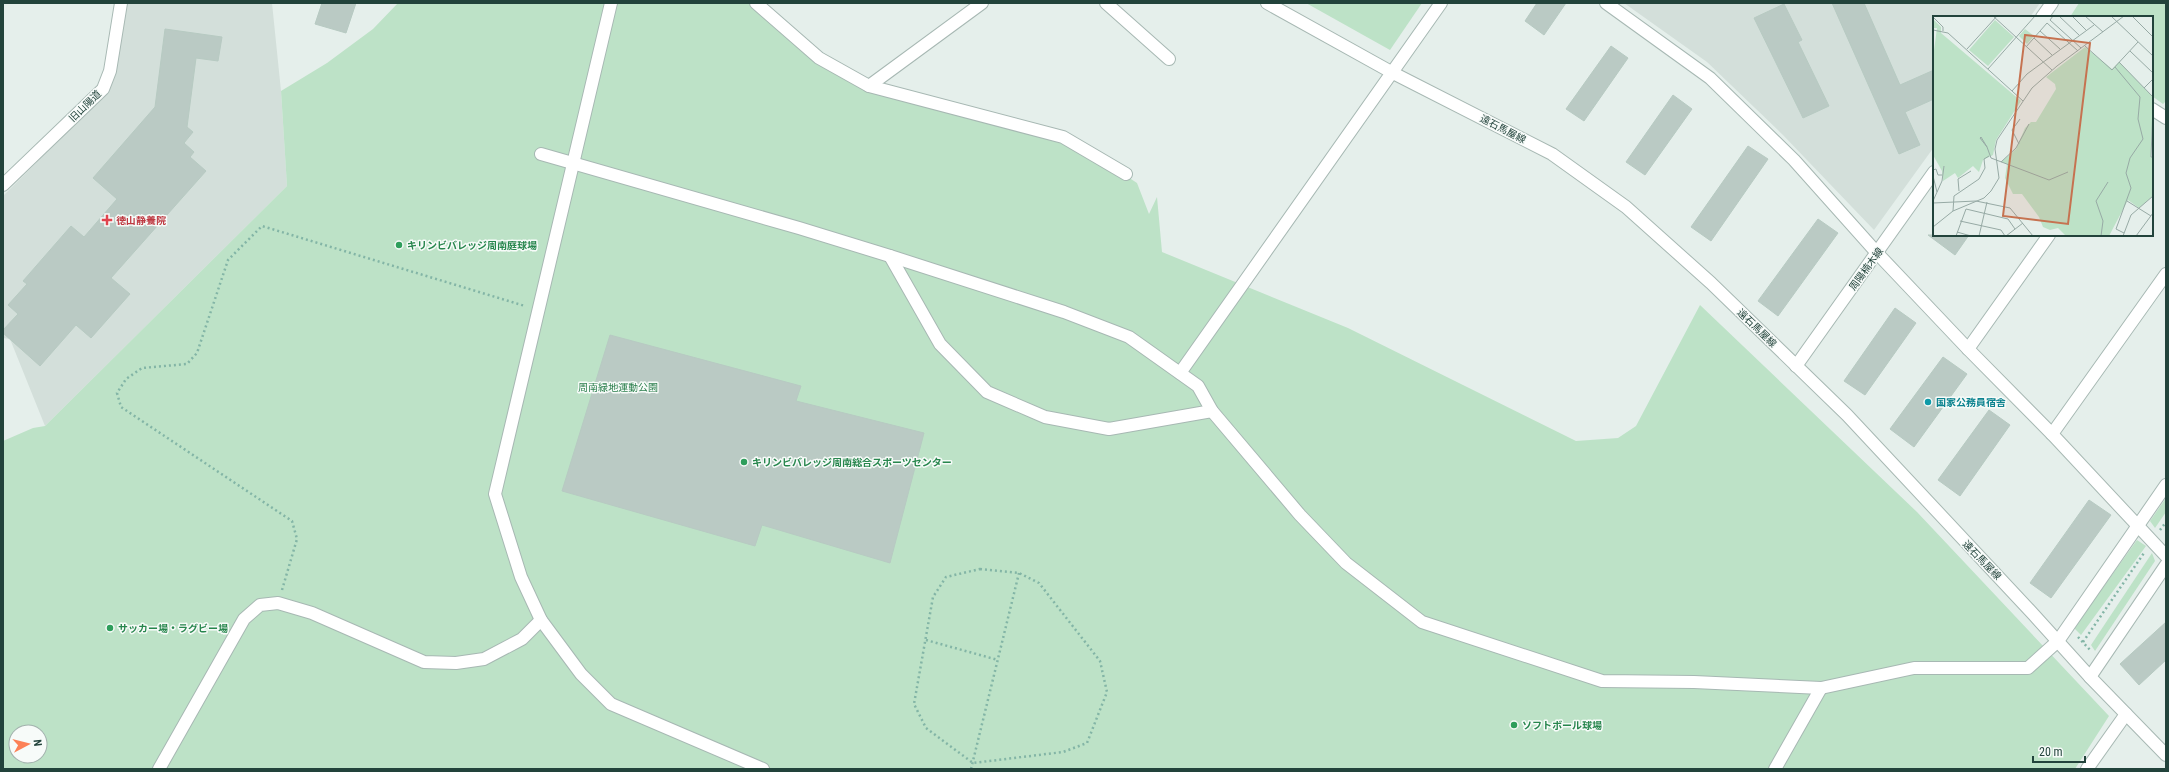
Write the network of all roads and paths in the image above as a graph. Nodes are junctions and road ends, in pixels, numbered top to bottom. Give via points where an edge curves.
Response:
1 (121, 3) edge
2 (610, 3) edge
3 (756, 3) edge
4 (982, 3) edge
5 (1106, 3) edge
6 (1267, 3) edge
7 (1441, 3) edge
8 (1606, 3) edge
9 (2052, 3) edge
10 (2043, 16) edge
11 (1169, 59) dead end
12 (1393, 73) junction
13 (869, 86) junction
14 (2153, 110) edge
15 (2166, 118) edge
16 (541, 154) dead end
17 (572, 162) junction
18 (1933, 173) edge
19 (1126, 174) dead end
20 (3, 185) edge
21 (2048, 236) edge
22 (1877, 253) junction
23 (890, 256) junction
24 (2166, 274) edge
25 (537, 309) junction
26 (1968, 349) junction
27 (1796, 366) junction
28 (1180, 373) junction
29 (1212, 411) junction
30 (2052, 434) junction
31 (2166, 485) edge
32 (2166, 522) edge
33 (2137, 525) junction
34 (2152, 542) junction
35 (2166, 556) edge
36 (2166, 565) edge
37 (1019, 573) junction
38 (278, 602) junction
39 (541, 620) junction
40 (926, 640) junction
41 (2058, 642) junction
42 (2083, 642) dead end
43 (998, 660) junction
44 (2090, 677) junction
45 (1821, 688) junction
46 (2126, 714) junction
47 (2166, 755) edge
48 (973, 763) junction
49 (159, 769) edge
50 (763, 769) edge
51 (971, 769) edge
52 (1775, 769) edge
53 (2087, 769) edge

1 - 20 street, 旧山陽道 via 110,71 103,89
2 - 17 street
3 - 13 street via 819,58
4 - 13 street
5 - 11 street
6 - 12 street, 遠石馬屋線
7 - 12 street
8 - 22 street via 1710,78 1794,160
9 - 10 street
12 - 27 street, 遠石馬屋線 via 1552,154 1626,207 1711,283
12 - 28 street
13 - 19 street via 1063,137
14 - 15 street
16 - 17 street
17 - 23 street
17 - 25 street
18 - 22 street, 周陽楠木線
21 - 26 street
22 - 26 street
22 - 27 street, 周陽楠木線
23 - 28 street via 1064,312 1129,337
23 - 29 street via 940,344 987,392 1045,417 1109,429
24 - 30 street
25 - 38 path via 262,226 228,260 197,353 187,364 142,368 126,379 117,393 121,407 292,520 297,539
25 - 39 street via 495,494 521,577
26 - 30 street
27 - 41 street, 遠石馬屋線 via 1847,415
28 - 29 street via 1198,386
29 - 45 street via 1300,515 1346,563 1422,622 1602,681
30 - 33 street
31 - 33 street
32 - 34 path
33 - 34 street
33 - 41 street
34 - 35 street
34 - 42 path
36 - 44 street
37 - 40 path via 980,570 946,577 933,597
37 - 43 path
37 - 48 path via 1039,583 1081,635 1100,661 1107,692 1087,743 1063,752
38 - 39 street via 312,613 424,662 456,663 484,659 522,639
38 - 49 street via 260,605 244,619
39 - 50 street via 581,674 611,704
40 - 43 path
40 - 48 path via 914,704 926,728
41 - 44 street, 遠石馬屋線
41 - 45 street via 2028,668 1914,668
43 - 48 path
44 - 46 street, 遠石馬屋線
45 - 52 street
46 - 47 street, 遠石馬屋線
46 - 53 street
48 - 51 path

